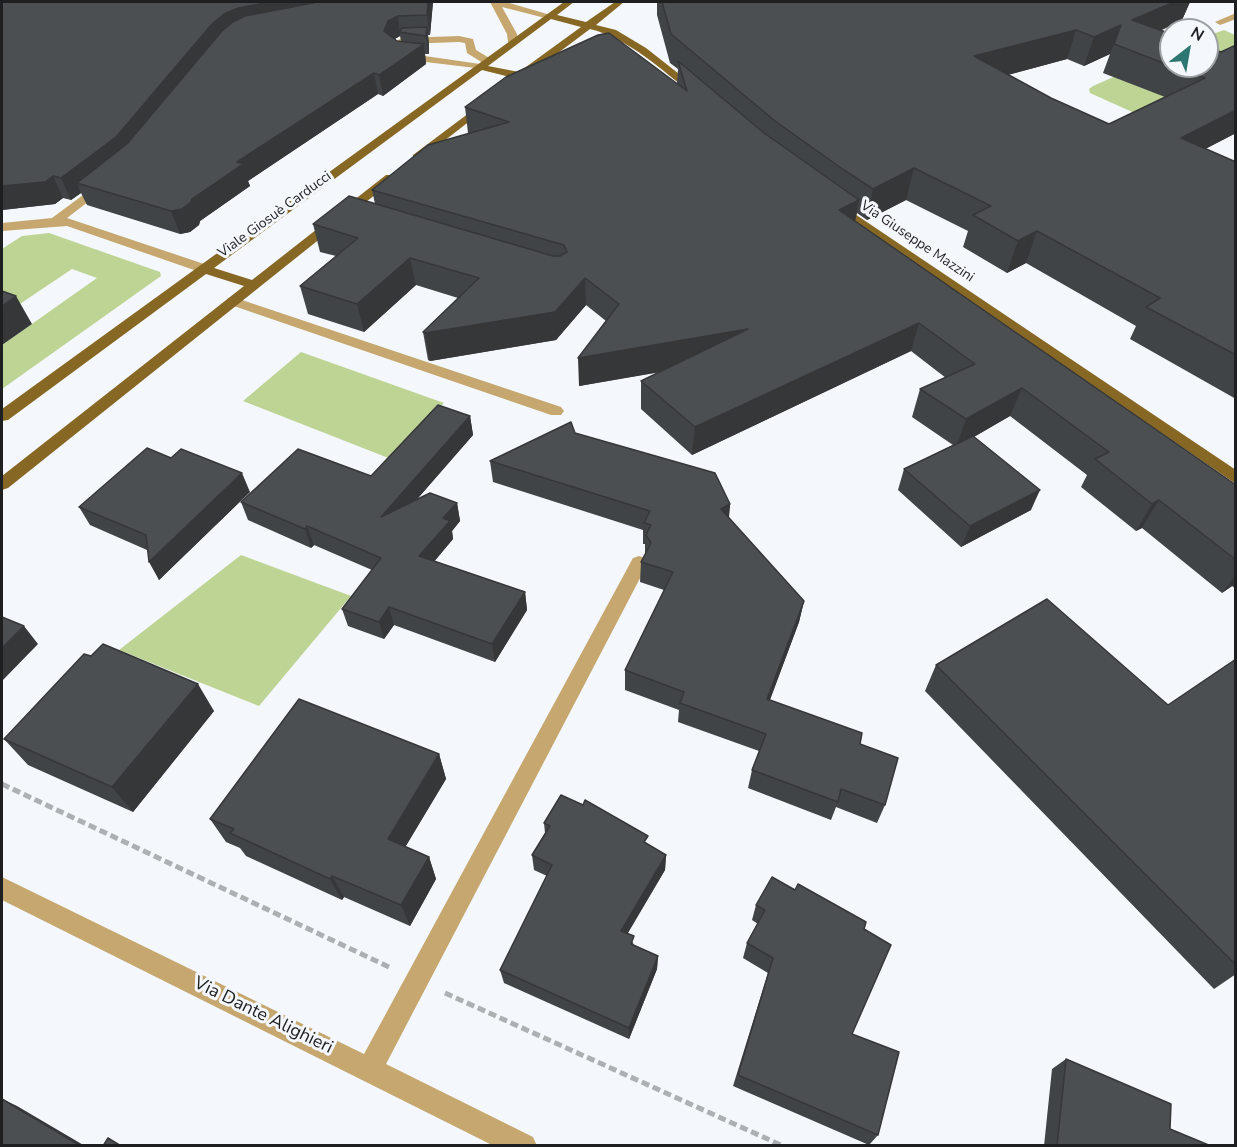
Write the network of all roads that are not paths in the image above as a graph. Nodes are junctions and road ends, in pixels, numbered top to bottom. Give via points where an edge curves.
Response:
1 (497, 2) edge
2 (569, 2) edge
3 (620, 2) edge
4 (549, 16) junction
5 (1236, 16) edge
6 (589, 25) junction
7 (1236, 27) edge
8 (513, 42) junction
9 (484, 64) junction
10 (495, 97) edge
11 (708, 102) edge
12 (109, 180) edge
13 (822, 195) edge
14 (344, 213) junction
15 (360, 218) edge
16 (56, 221) junction
17 (2, 227) edge
18 (202, 268) junction
19 (253, 285) junction
20 (233, 301) junction
21 (556, 411) dead end
22 (2, 416) edge
23 (1236, 478) edge
24 (2, 484) edge
25 (639, 563) edge
26 (2, 888) edge
27 (370, 1069) junction
28 (524, 1146) edge

1 - 4 street
1 - 8 street
2 - 4 main road, Viale Giosuè Carducci
3 - 6 main road
4 - 6 main road
4 - 8 main road, Viale Giosuè Carducci
5 - 7 street via 1221,22
6 - 9 main road via 516,80
6 - 11 main road via 607,30 642,50
8 - 9 main road, Viale Giosuè Carducci
9 - 9 street via 406,58 396,54 395,45 402,41 470,41 471,51
9 - 18 main road, Viale Giosuè Carducci
10 - 14 main road
12 - 16 street
13 - 23 main road, Via Giuseppe Mazzini
14 - 15 street
14 - 19 main road
16 - 17 street
16 - 18 street via 69,222
18 - 19 main road
18 - 22 main road, Viale Giosuè Carducci
19 - 20 main road
20 - 21 street
20 - 24 main road
25 - 27 street
26 - 27 street, Via Dante Alighieri
27 - 28 street, Via Dante Alighieri

